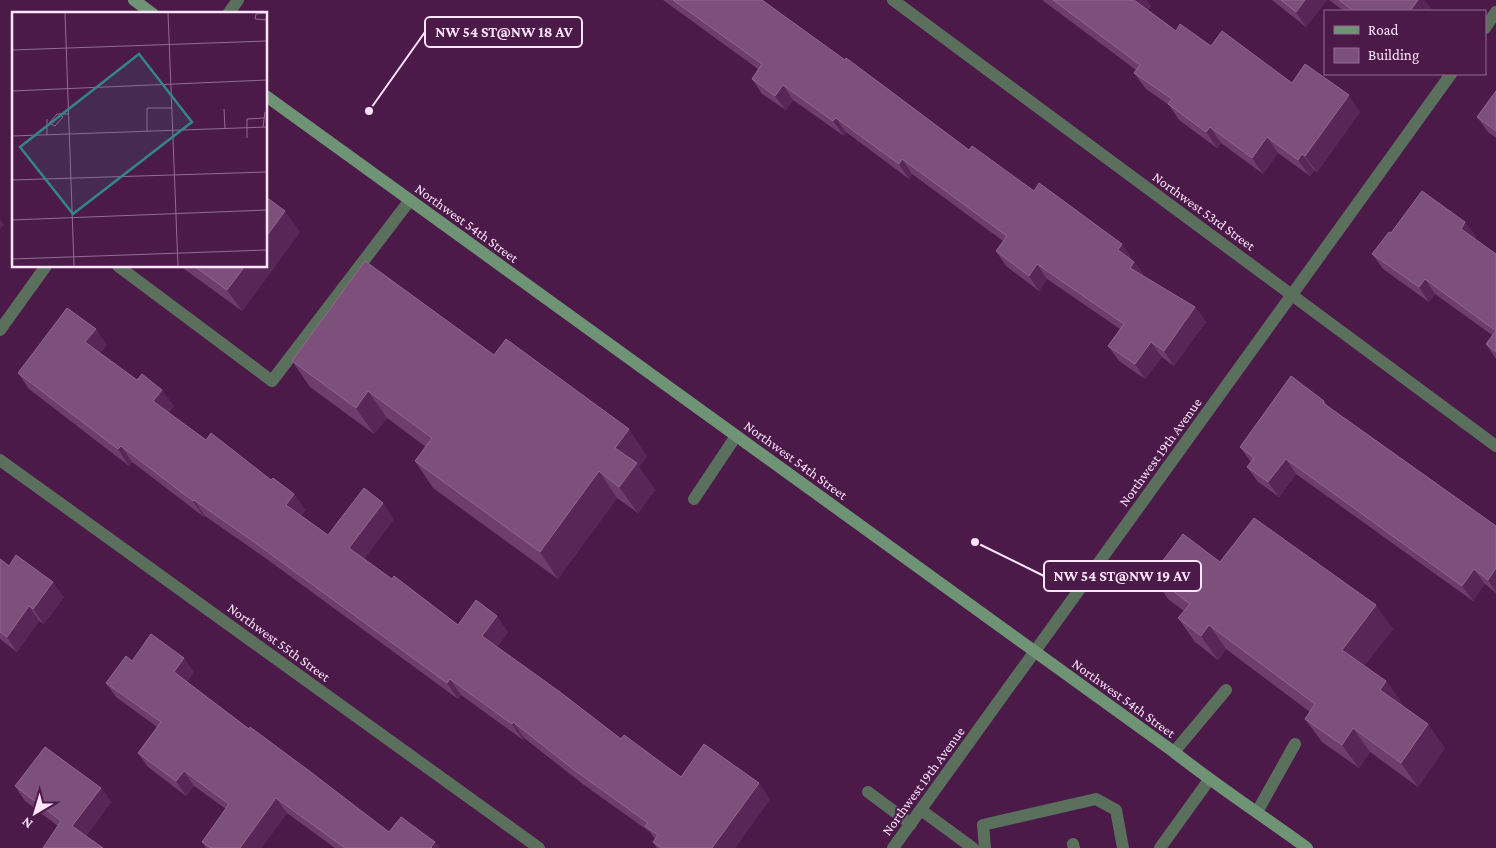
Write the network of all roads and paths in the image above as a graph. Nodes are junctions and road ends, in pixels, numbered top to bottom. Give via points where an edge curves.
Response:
1 (134, 0) edge
2 (238, 0) edge
3 (893, 0) edge
4 (150, 12) edge
5 (229, 12) edge
6 (1496, 12) edge
7 (1486, 27) edge
8 (1451, 75) edge
9 (268, 97) edge
10 (410, 200) junction
11 (45, 268) edge
12 (121, 268) edge
13 (1292, 295) junction
14 (0, 330) edge
15 (736, 436) junction
16 (1496, 446) edge
17 (0, 460) edge
18 (694, 499) dead end
19 (1034, 652) junction
20 (1226, 690) dead end
21 (1295, 744) dead end
22 (1174, 752) junction
23 (1209, 780) junction
24 (868, 792) dead end
25 (921, 810) junction
26 (1257, 812) junction
27 (911, 824) junction
28 (1293, 844) edge
29 (540, 848) edge
30 (893, 848) edge
31 (974, 848) edge
32 (985, 848) edge
33 (1123, 848) edge
34 (1160, 848) edge
35 (1308, 848) edge

1 - 4 main road
2 - 5 street
3 - 13 street, Northwest 53rd Street
6 - 7 street
8 - 13 street, Northwest 19th Avenue
9 - 10 main road, Northwest 54th Street
10 - 12 street via 272,381
10 - 15 main road, Northwest 54th Street
11 - 14 street
13 - 16 street, Northwest 53rd Street
13 - 19 street, Northwest 19th Avenue
15 - 18 street
15 - 19 main road, Northwest 54th Street
17 - 29 street, Northwest 55th Street
19 - 22 main road, Northwest 54th Street
19 - 25 street, Northwest 19th Avenue
20 - 22 street
21 - 26 street
22 - 23 main road, Northwest 54th Street
23 - 26 main road, Northwest 54th Street
23 - 34 street
24 - 27 street
25 - 27 street, Northwest 19th Avenue
25 - 31 street
26 - 28 main road, Northwest 54th Street
27 - 30 street, Northwest 19th Avenue
28 - 35 main road, Northwest 54th Street
32 - 33 street via 983,825 1069,812 1096,799 1116,810

